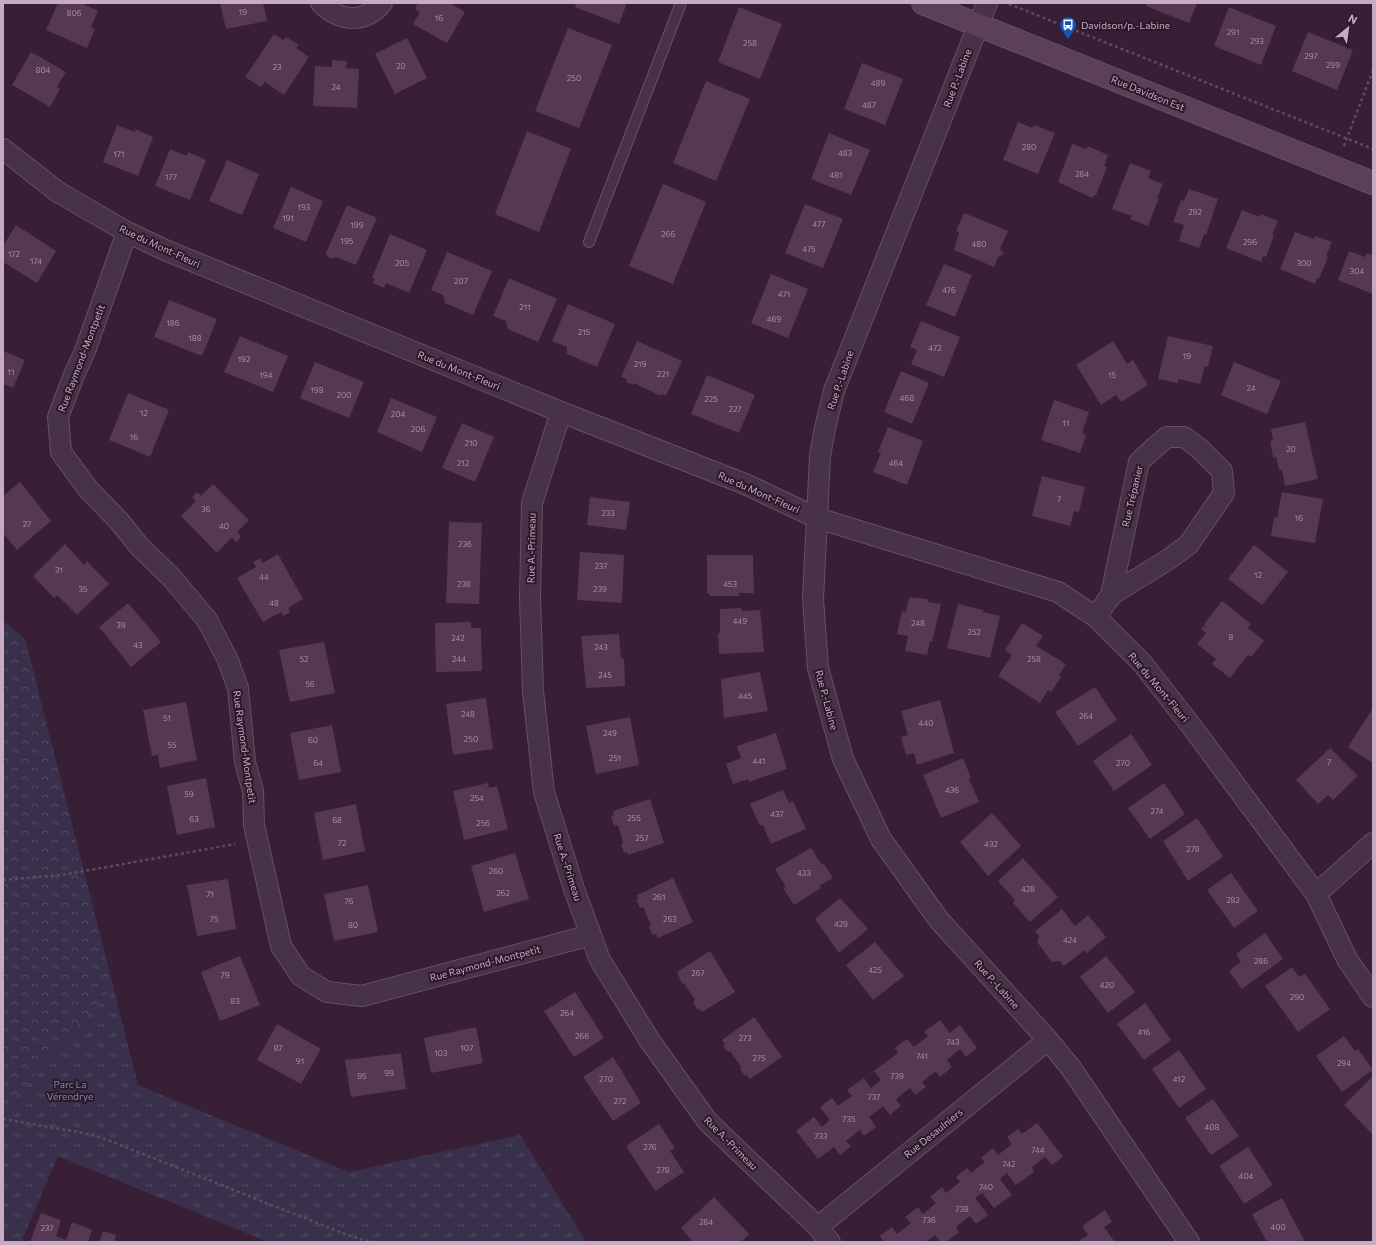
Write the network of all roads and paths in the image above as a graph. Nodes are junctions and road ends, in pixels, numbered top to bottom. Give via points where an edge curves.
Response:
1 (321, 3) edge
2 (382, 3) edge
3 (681, 3) edge
4 (923, 3) edge
5 (987, 3) edge
6 (1007, 3) edge
7 (978, 24) junction
8 (1373, 70) edge
9 (1347, 139) junction
10 (3, 149) edge
11 (1373, 149) edge
12 (1336, 167) junction
13 (1373, 183) edge
14 (127, 232) junction
15 (589, 242) dead end
16 (561, 412) junction
17 (817, 518) junction
18 (1111, 595) junction
19 (1096, 618) junction
20 (258, 839) junction
21 (1373, 843) edge
22 (3, 880) edge
23 (1316, 894) junction
24 (591, 934) junction
25 (1373, 997) edge
26 (1048, 1040) junction
27 (3, 1119) edge
28 (824, 1235) edge
29 (371, 1242) edge
30 (1188, 1242) edge

1 - 2 street via 339,16 355,18 365,16
3 - 15 lane
4 - 7 street, Rue Davidson Est
5 - 7 street, Rue P.-Labine
6 - 9 path
7 - 12 street, Rue Davidson Est
7 - 17 street, Rue P.-Labine via 834,392 820,456
8 - 9 path
9 - 11 path
9 - 12 path
10 - 14 street, Rue du Mont-Fleuri via 58,192
12 - 13 street, Rue Davidson Est
14 - 16 street, Rue du Mont-Fleuri via 165,250
14 - 20 street, Rue Raymond-Montpetit via 85,351 58,418 61,452 88,489 172,578 207,620 227,658 238,688 245,762 253,791 254,825
16 - 17 street, Rue du Mont-Fleuri via 745,484
16 - 24 street, Rue A.-Primeau via 532,503 530,598 533,690 544,792
17 - 19 street, Rue du Mont-Fleuri via 1058,592
17 - 26 street, Rue P.-Labine via 812,599 818,668 843,759 881,839 939,920
18 - 18 street, Rue Trépanier via 1189,544 1224,493 1222,471 1184,437 1166,438 1139,462
18 - 19 street, Rue Trépanier
19 - 23 street, Rue du Mont-Fleuri via 1142,663
20 - 22 path via 62,875
20 - 24 street, Rue Raymond-Montpetit via 281,946 301,976 327,992 362,996
21 - 23 street
23 - 25 street, Rue du Mont-Fleuri via 1347,959
24 - 28 street, Rue A.-Primeau via 600,960 646,1034 708,1122
26 - 28 street, Rue Desaulniers
26 - 30 street, Rue P.-Labine via 1071,1068 1119,1137
27 - 29 path via 95,1135 343,1234

